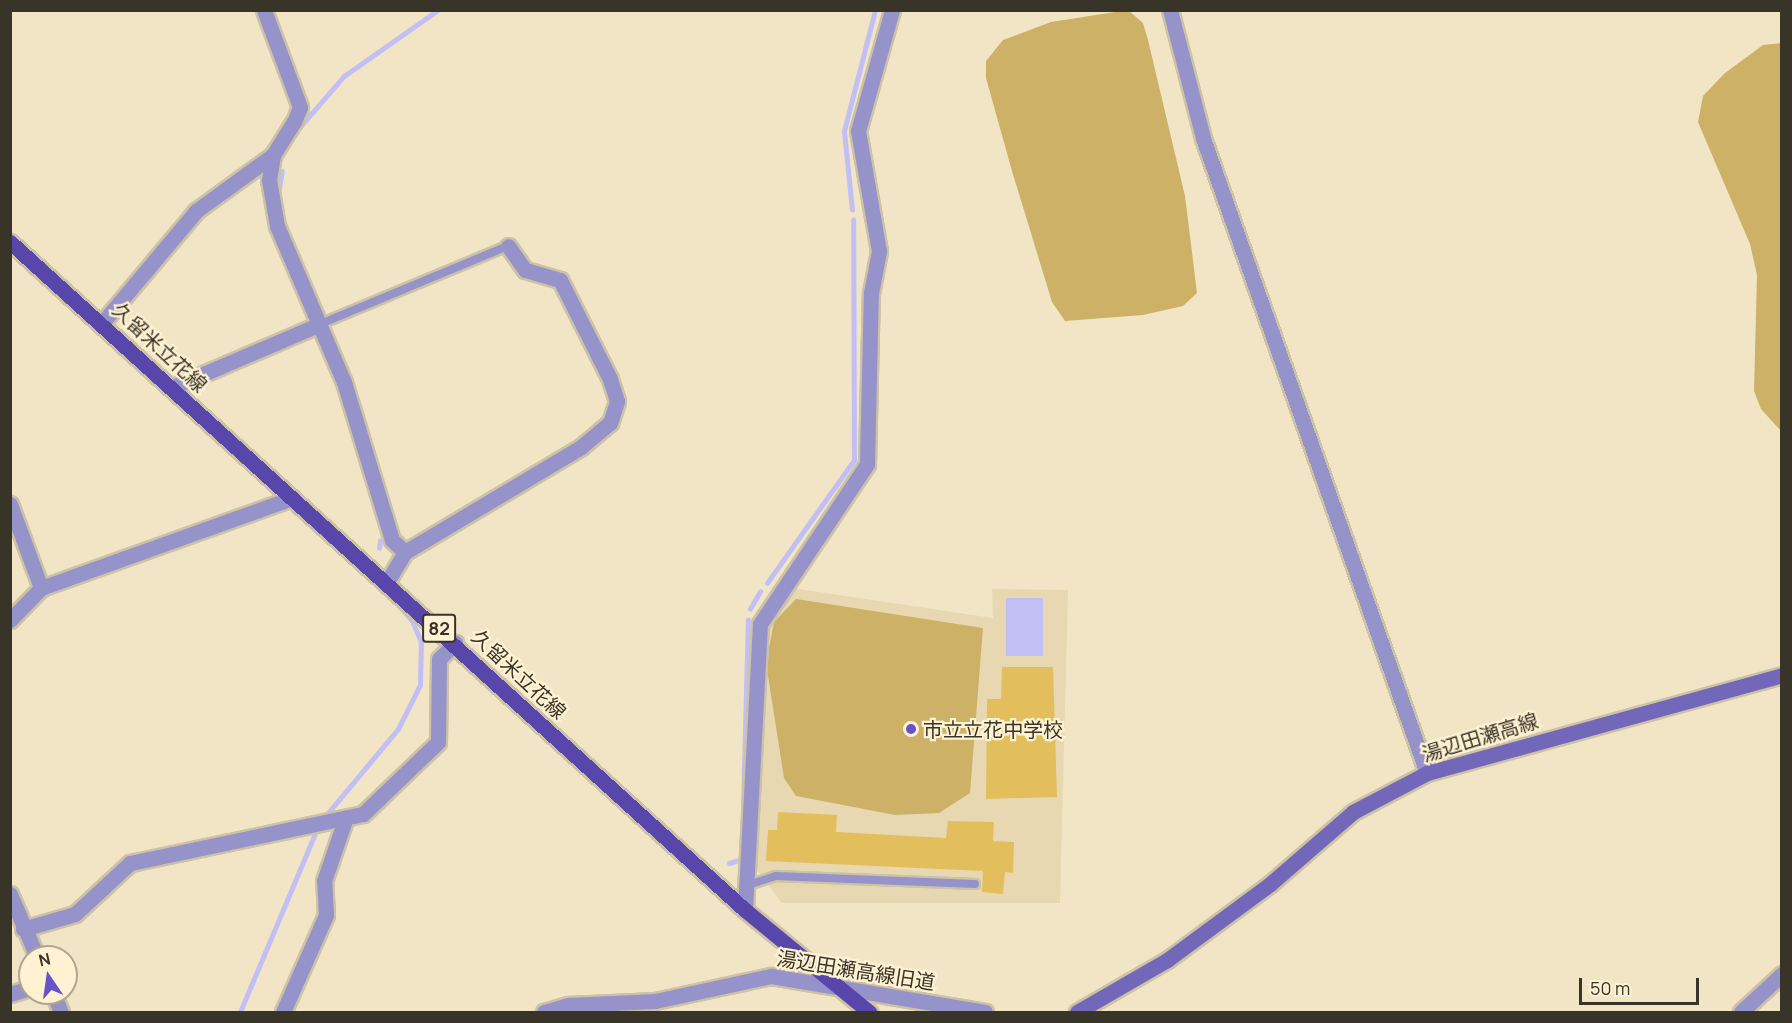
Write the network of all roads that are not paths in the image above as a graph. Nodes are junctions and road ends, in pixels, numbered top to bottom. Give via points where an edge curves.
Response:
1 (264, 10) edge
2 (892, 10) edge
3 (1170, 10) edge
4 (273, 155) junction
5 (10, 242) edge
6 (508, 246) joint
7 (103, 322) junction
8 (318, 325) junction
9 (173, 387) junction
10 (292, 498) junction
11 (10, 504) edge
12 (405, 552) junction
13 (387, 582) junction
14 (41, 588) junction
15 (10, 620) edge
16 (455, 643) junction
17 (1782, 675) edge
18 (1426, 773) junction
19 (345, 820) junction
20 (751, 884) junction
21 (975, 884) dead end
22 (10, 894) edge
23 (745, 910) junction
24 (23, 929) junction
25 (31, 945) edge
26 (1782, 974) edge
27 (833, 984) junction
28 (283, 1012) edge
29 (544, 1012) edge
30 (869, 1012) edge
31 (985, 1012) edge
32 (1077, 1012) edge
33 (1741, 1012) edge

1 - 4 street via 300,107
2 - 20 street via 858,131 879,251 871,293 867,464 760,624
3 - 18 street via 1202,136
4 - 7 street via 196,211
4 - 8 street via 273,213
5 - 7 main road, 久留米立花線 / 82
6 - 8 lane
6 - 12 street via 525,270 560,280 610,380 617,401 610,423 581,447
7 - 9 main road, 久留米立花線 / 82
8 - 9 street
8 - 12 street via 344,382 392,540
9 - 10 main road, 久留米立花線 / 82
10 - 13 main road, 久留米立花線 / 82
10 - 14 street
11 - 14 street
12 - 13 street
13 - 16 main road, 久留米立花線 / 82
14 - 15 street
16 - 19 street via 439,659 438,742 363,814
16 - 23 main road, 久留米立花線 / 82
17 - 18 main road, 湯辺田瀬高線
18 - 32 main road, 湯辺田瀬高線 via 1353,812 1270,884 1167,960
19 - 24 street via 130,862 75,914
19 - 28 street via 324,881 326,915
20 - 21 lane via 776,876
20 - 23 street
22 - 24 street
23 - 27 main road, 久留米立花線 / 82
24 - 25 street
26 - 33 street
27 - 29 street, 湯辺田瀬高線旧道 via 771,976 655,1001 569,1005
27 - 30 main road, 久留米立花線 / 82
27 - 31 street, 湯辺田瀬高線旧道

